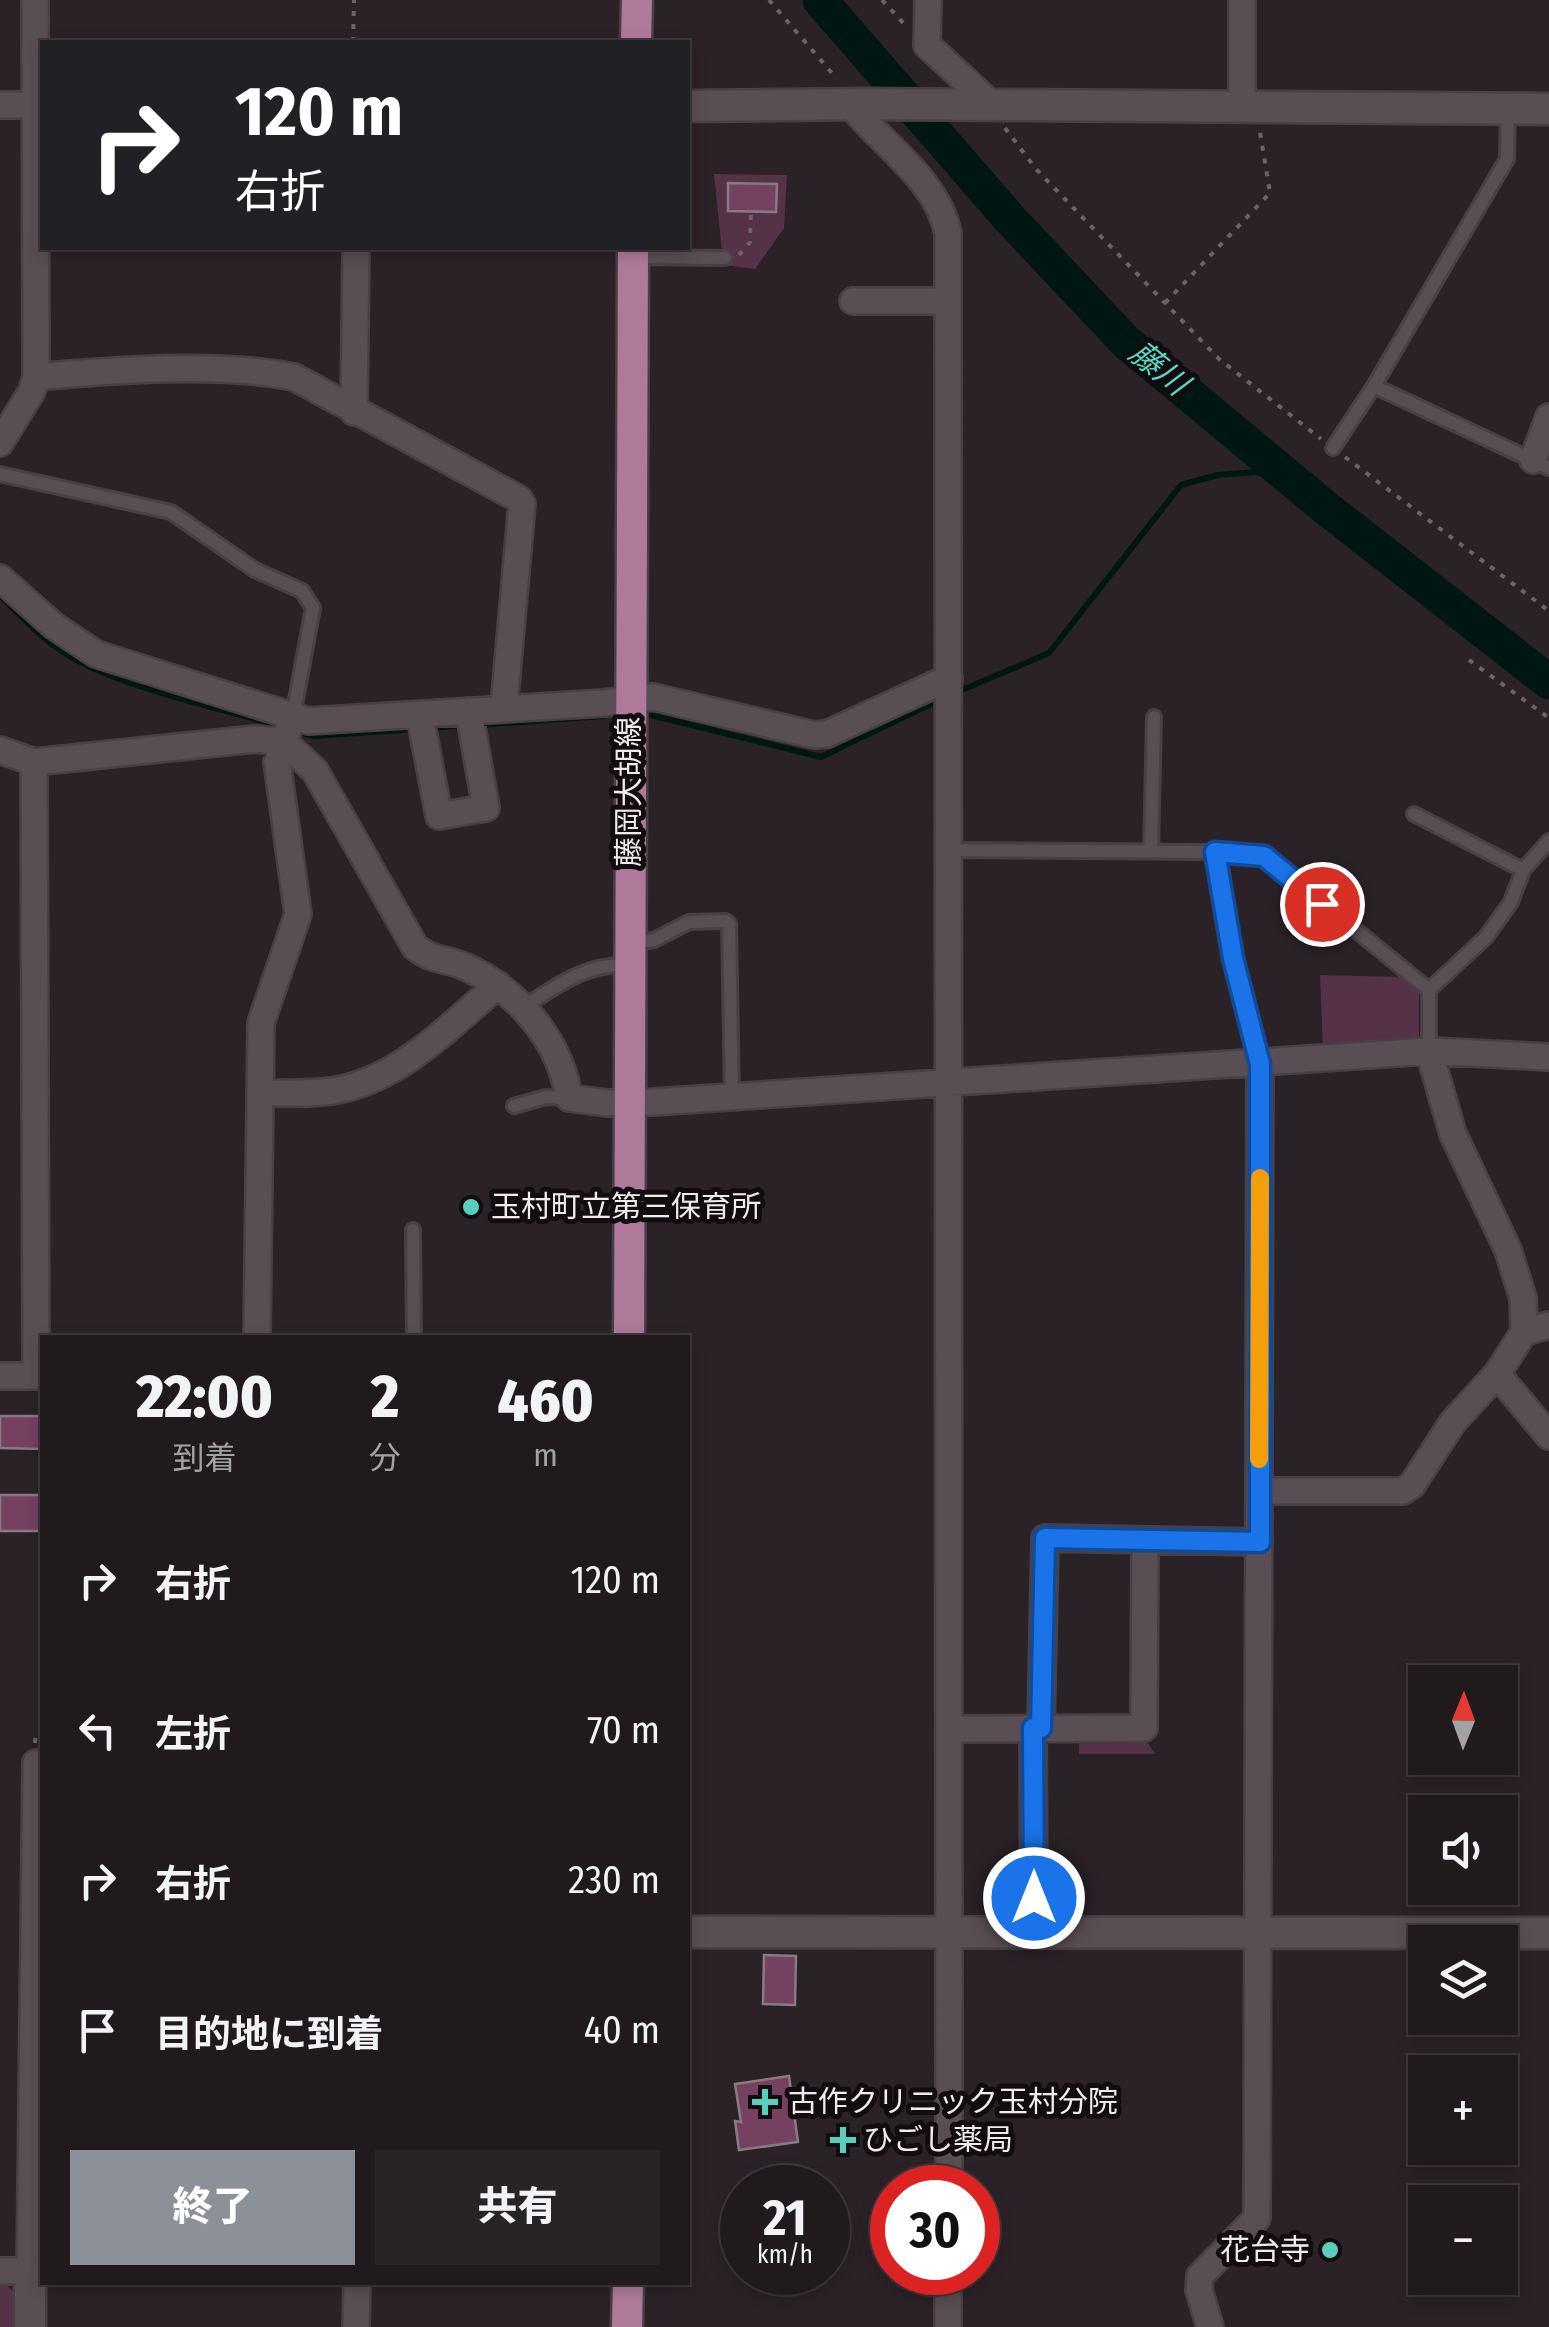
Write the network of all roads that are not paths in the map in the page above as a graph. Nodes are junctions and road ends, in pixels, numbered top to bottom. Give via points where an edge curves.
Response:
1 (35, 0) edge
2 (637, 0) edge
3 (928, 0) edge
4 (1242, 0) edge
5 (636, 40) edge
6 (857, 104) junction
7 (0, 105) edge
8 (39, 105) edge
9 (690, 106) edge
10 (985, 106) junction
11 (1249, 108) junction
12 (1508, 109) junction
13 (1549, 109) edge
14 (356, 250) edge
15 (632, 252) edge
16 (725, 258) road end
17 (853, 301) dead end
18 (948, 302) junction
19 (36, 377) junction
20 (1374, 386) junction
21 (354, 412) junction
22 (1549, 417) edge
23 (0, 443) edge
24 (1333, 448) road end
25 (1541, 464) edge
26 (0, 474) edge
27 (0, 578) edge
28 (949, 690) junction
29 (629, 699) junction
30 (504, 707) junction
31 (1154, 717) dead end
32 (470, 721) junction
33 (423, 723) junction
34 (288, 729) junction
35 (0, 750) edge
36 (34, 762) junction
37 (1414, 814) dead end
38 (1549, 841) edge
39 (950, 850) junction
40 (1151, 851) junction
41 (1215, 852) junction
42 (1524, 870) junction
43 (630, 954) junction
44 (498, 985) junction
45 (1429, 990) junction
46 (522, 1008) junction
47 (1429, 1051) junction
48 (1549, 1057) edge
49 (1260, 1064) junction
50 (948, 1082) junction
51 (260, 1093) junction
52 (732, 1097) junction
53 (569, 1098) junction
54 (629, 1103) junction
55 (514, 1106) dead end
56 (414, 1230) dead end
57 (1537, 1329) edge
58 (258, 1335) edge
59 (414, 1335) edge
60 (628, 1335) edge
61 (1496, 1374) junction
62 (0, 1376) edge
63 (39, 1376) edge
64 (1549, 1436) edge
65 (1259, 1491) junction
66 (1145, 1541) junction
67 (1260, 1542) junction
68 (950, 1728) junction
69 (1037, 1728) junction
70 (40, 1763) edge
71 (1259, 1930) junction
72 (950, 1931) junction
73 (690, 1932) edge
74 (1034, 1932) junction
75 (1549, 1933) edge
76 (948, 2165) edge
77 (24, 2271) edge
78 (357, 2285) edge
79 (628, 2285) edge
80 (948, 2295) edge
81 (30, 2327) edge
82 (356, 2327) edge
83 (628, 2327) edge
84 (948, 2327) edge
85 (1210, 2327) edge

1 - 8 street
2 - 5 main road
3 - 10 street via 927,45
4 - 11 street
6 - 9 street
6 - 10 street
6 - 18 street via 943,216
7 - 8 street
8 - 19 street
10 - 11 street
11 - 12 street
12 - 13 street
12 - 20 lane via 1507,159
14 - 21 street
15 - 16 lane
15 - 29 main road, 藤岡大胡線
17 - 18 street
18 - 28 street
19 - 21 street via 260,370 294,377
19 - 23 street
20 - 24 lane
20 - 25 lane
21 - 30 street via 522,504
22 - 25 street
26 - 34 lane via 171,512 255,570 302,591 313,608
27 - 34 street via 96,654
28 - 29 street via 814,735 652,697
28 - 39 street
29 - 30 street
29 - 43 main road, 藤岡大胡線
30 - 32 street
31 - 40 lane
32 - 33 street
32 - 33 street via 486,808 439,816
33 - 34 street via 308,721
34 - 36 street via 255,739
34 - 44 street via 416,948
34 - 51 street via 276,762 298,914 260,1023
35 - 36 street
36 - 63 street
37 - 42 lane
38 - 42 lane
39 - 40 lane
39 - 50 street
40 - 41 lane
41 - 45 lane via 1264,856
41 - 49 lane
42 - 45 lane via 1486,937
43 - 46 lane via 584,970
43 - 52 lane via 689,922 729,924
43 - 54 main road, 藤岡大胡線
44 - 46 street
44 - 51 street via 384,1073 324,1092
45 - 47 lane
46 - 53 street via 546,1036
47 - 48 street
47 - 49 street
47 - 57 street via 1453,1134
49 - 50 street
49 - 65 street
50 - 52 street
50 - 68 street
51 - 58 street
52 - 54 street
53 - 54 street
53 - 55 lane
54 - 60 main road, 藤岡大胡線
56 - 59 lane
57 - 61 street
61 - 64 street
61 - 65 street via 1403,1490
62 - 63 street
65 - 67 street
66 - 67 street
66 - 69 street via 1045,1538
66 - 69 street via 1144,1728
67 - 71 street
68 - 69 street
68 - 72 street
69 - 74 street
70 - 77 street
71 - 74 street
71 - 75 street
71 - 85 street via 1257,2218 1200,2276
72 - 73 street
72 - 74 street
72 - 76 street
77 - 81 street
78 - 82 street
79 - 83 main road
80 - 84 street

